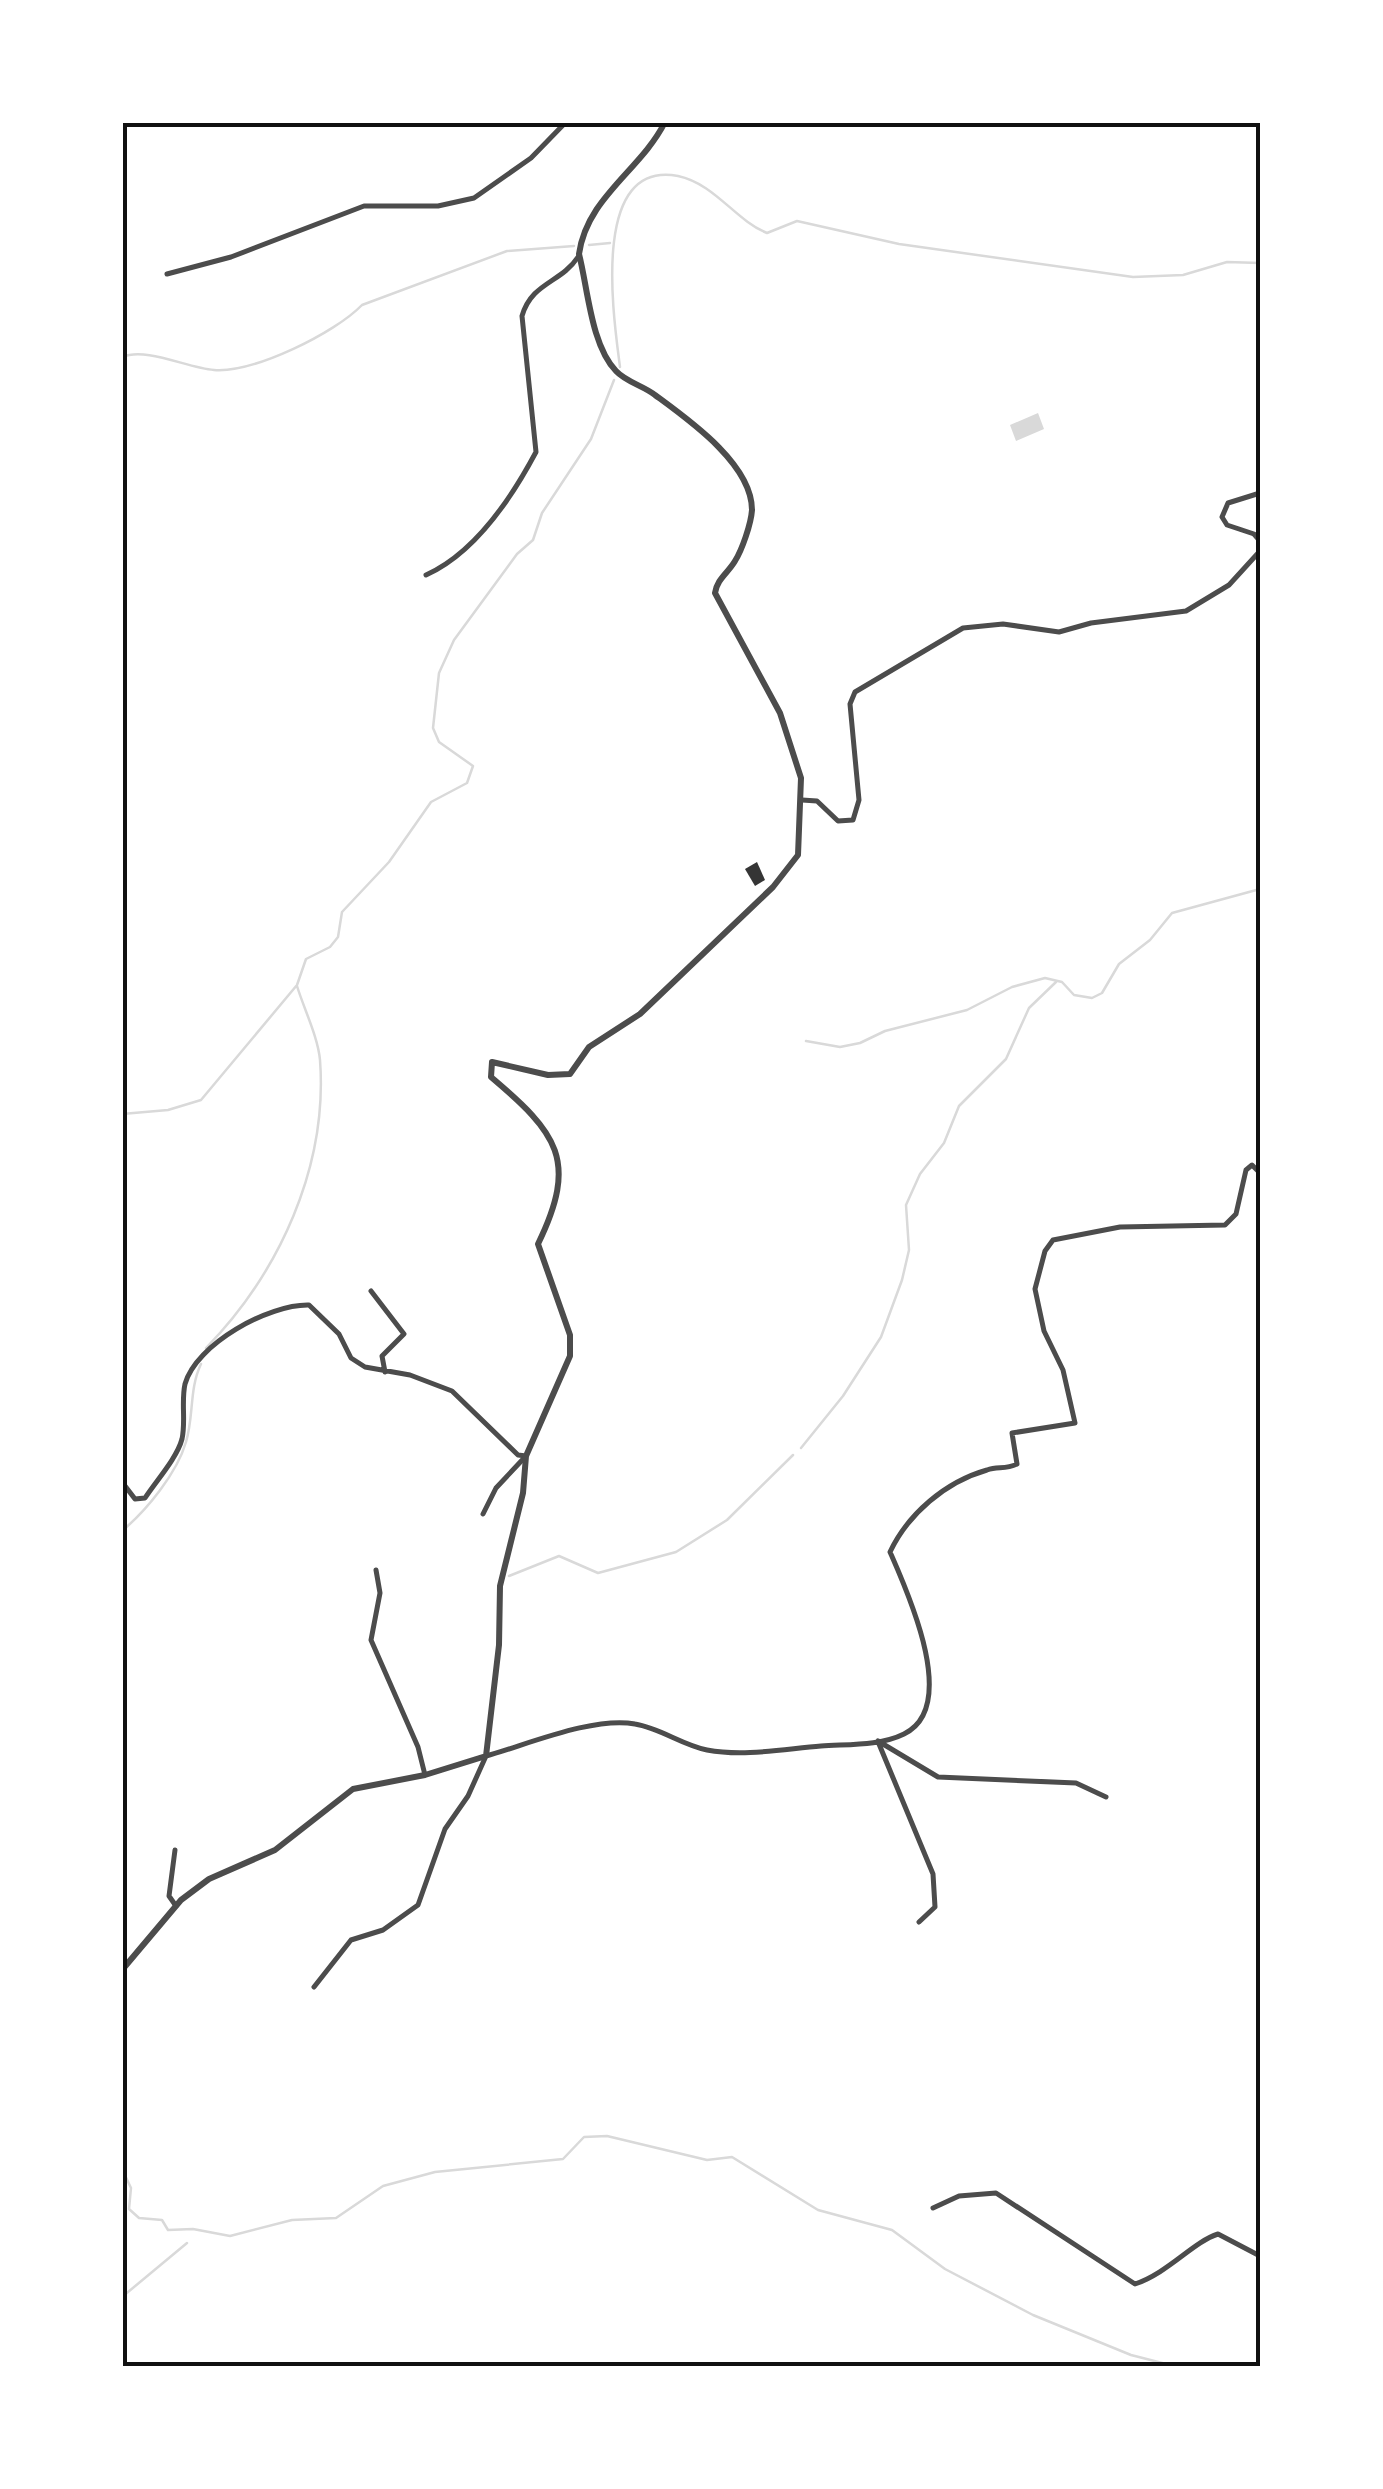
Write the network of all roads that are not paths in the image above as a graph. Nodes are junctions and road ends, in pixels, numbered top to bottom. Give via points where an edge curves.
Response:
1 (566, 122) edge
2 (665, 122) edge
3 (580, 254) junction
4 (167, 274) dead end
5 (1260, 493) edge
6 (1260, 542) edge
7 (1260, 551) edge
8 (426, 575) dead end
9 (802, 800) junction
10 (1260, 1173) edge
11 (370, 1291) dead end
12 (384, 1372) junction
13 (526, 1456) junction
14 (122, 1482) edge
15 (483, 1514) dead end
16 (376, 1570) dead end
17 (878, 1741) junction
18 (486, 1756) junction
19 (425, 1775) junction
20 (1106, 1796) dead end
21 (176, 1850) dead end
22 (176, 1906) junction
23 (919, 1922) dead end
24 (122, 1970) edge
25 (314, 1987) dead end
26 (933, 2208) dead end
27 (1260, 2256) edge

1 - 4 street via 474,198 438,206 364,206
2 - 3 street via 611,185
3 - 8 street via 569,271 541,283 522,316 536,452 482,530
3 - 9 street via 603,352 617,372 654,394 740,473 752,512 736,560 715,593 780,713
5 - 6 street via 1228,503 1222,516
7 - 9 street via 1229,585 1186,612 1059,632 1003,624 963,628 855,692 850,704 859,800 853,820 838,821 821,803
9 - 13 street via 794,864 640,1014 589,1047 570,1074 492,1062 491,1077 552,1138 557,1170 558,1202 538,1244 570,1335 570,1356
10 - 17 street via 1252,1165 1246,1170 1236,1214 1225,1225 1120,1227 1053,1240 1045,1250 1035,1289 1075,1423 1012,1434 1018,1464 972,1476 904,1524 890,1552 914,1606 931,1690 926,1715 906,1734
11 - 12 street via 404,1334 382,1356
12 - 13 street via 452,1391
12 - 14 street via 351,1358 339,1334 309,1304 246,1321 193,1366 184,1386 182,1441 145,1498 135,1499
13 - 15 street via 496,1488
13 - 18 street via 500,1586
16 - 19 street via 380,1593 371,1640
17 - 18 street via 706,1750 634,1723 566,1733
17 - 20 street via 938,1777 1076,1783
17 - 23 street via 932,1874 934,1907
18 - 19 street
18 - 25 street via 445,1829 418,1906 383,1930 351,1940
19 - 22 street via 353,1789 274,1850 210,1879
21 - 22 street via 169,1896
22 - 24 street
26 - 27 street via 959,2196 996,2193 1134,2284 1218,2234

